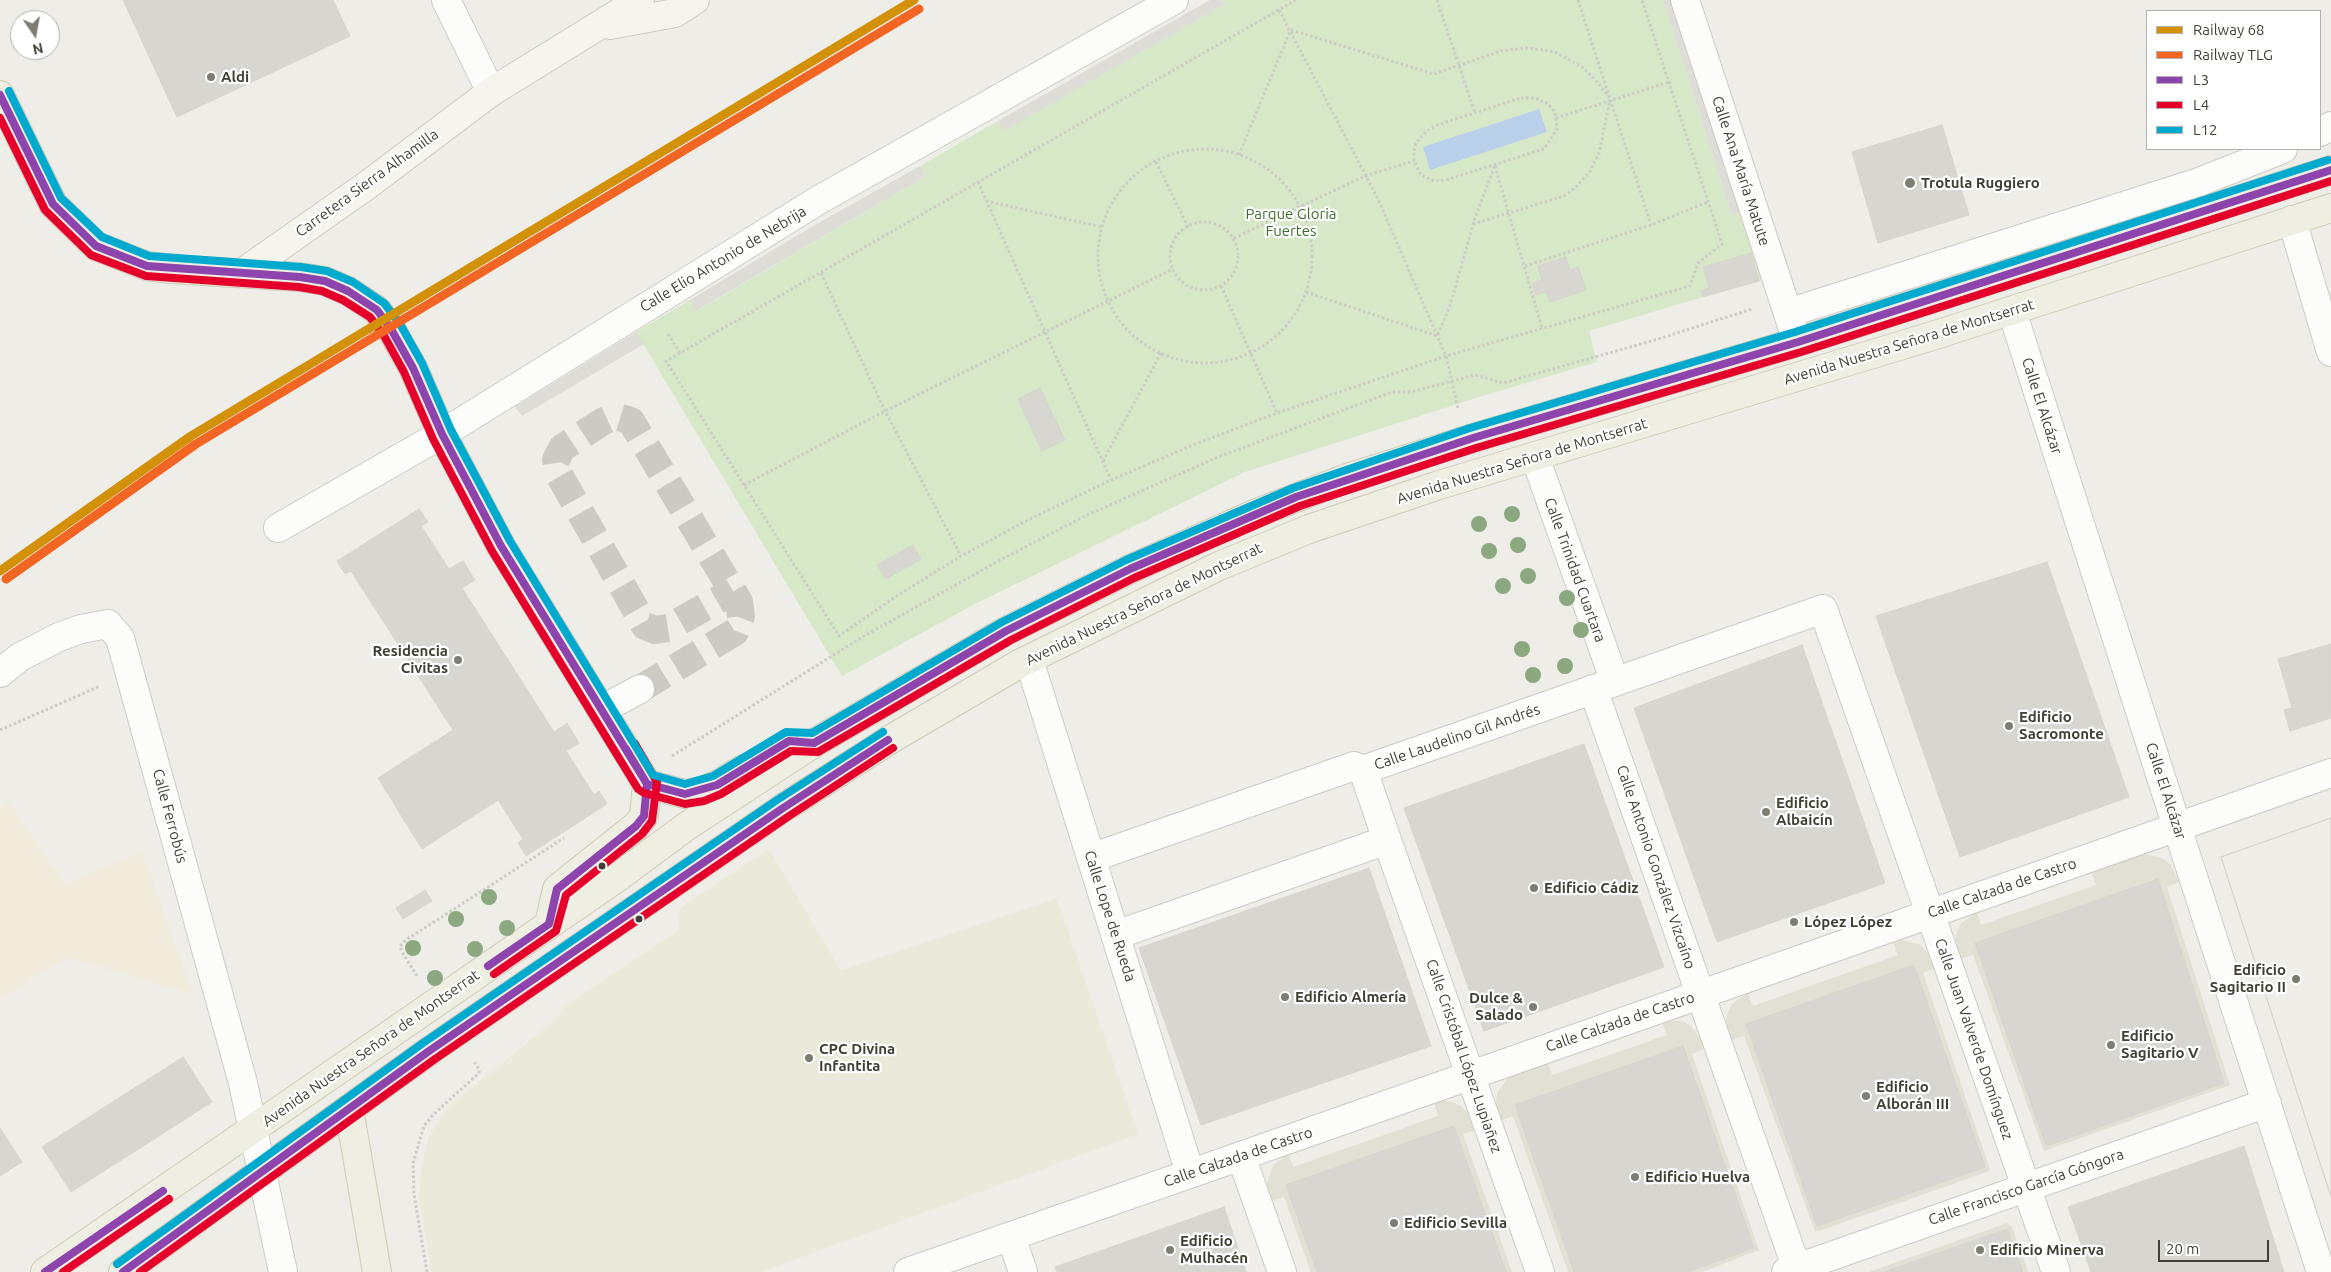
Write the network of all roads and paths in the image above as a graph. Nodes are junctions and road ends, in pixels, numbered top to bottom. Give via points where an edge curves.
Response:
1 (446, 0) edge
2 (640, 0) edge
3 (695, 0) edge
4 (1174, 0) edge
5 (1296, 0) edge
6 (1437, 0) edge
7 (1578, 0) edge
8 (1642, 0) edge
9 (1685, 0) edge
10 (1279, 10) junction
11 (596, 27) junction
12 (1290, 30) junction
13 (1460, 65) junction
14 (1669, 82) junction
15 (491, 92) junction
16 (0, 95) edge
17 (1610, 99) junction
18 (1475, 113) junction
19 (1556, 118) junction
20 (2280, 150) edge
21 (1239, 155) junction
22 (1414, 160) junction
23 (1156, 162) junction
24 (1495, 165) junction
25 (2331, 170) edge
26 (1365, 176) junction
27 (978, 182) junction
28 (986, 201) junction
29 (1708, 202) junction
30 (1300, 207) junction
31 (2331, 208) edge
32 (1509, 214) junction
33 (2292, 220) junction
34 (1473, 224) junction
35 (1651, 225) junction
36 (1102, 227) junction
37 (1188, 227) junction
38 (1234, 238) junction
39 (1525, 266) junction
40 (1173, 269) junction
41 (822, 272) junction
42 (242, 273) junction
43 (1221, 286) junction
44 (1306, 292) junction
45 (1108, 301) junction
46 (2012, 310) junction
47 (1788, 312) junction
48 (1730, 316) dead end
49 (1542, 328) junction
50 (1045, 331) junction
51 (668, 334) dead end
52 (1437, 336) junction
53 (1798, 342) junction
54 (1251, 352) junction
55 (2331, 352) edge
56 (680, 353) junction
57 (1162, 353) junction
58 (1446, 356) junction
59 (1451, 380) junction
60 (885, 411) junction
61 (1458, 411) dead end
62 (1277, 413) junction
63 (442, 434) junction
64 (1535, 457) junction
65 (1103, 461) junction
66 (1111, 480) junction
67 (744, 485) junction
68 (278, 528) dead end
69 (961, 556) junction
70 (1823, 609) joint
71 (1029, 660) junction
72 (0, 673) edge
73 (130, 673) junction
74 (1604, 686) junction
75 (640, 689) tunnel mouth
76 (601, 710) junction
77 (0, 730) edge
78 (814, 743) junction
79 (684, 747) dead end
80 (1363, 770) junction
81 (2331, 773) edge
82 (647, 784) junction
83 (2177, 827) junction
84 (565, 837) dead end
85 (1387, 840) junction
86 (1091, 858) junction
87 (1930, 914) junction
88 (549, 924) junction
89 (1116, 935) junction
90 (419, 978) dead end
91 (1700, 994) junction
92 (476, 1064) dead end
93 (1470, 1074) junction
94 (2266, 1103) junction
95 (349, 1109) junction
96 (253, 1130) junction
97 (1240, 1156) junction
98 (263, 1171) junction
99 (1190, 1173) junction
100 (2027, 1187) junction
101 (1010, 1236) junction
102 (1794, 1271) edge
103 (45, 1272) edge
104 (123, 1272) edge
105 (283, 1272) edge
106 (377, 1272) edge
107 (427, 1272) edge
108 (908, 1272) edge
109 (1023, 1272) edge
110 (1282, 1272) edge
111 (1540, 1272) edge
112 (2056, 1272) edge
113 (2321, 1272) edge

1 - 15 street
2 - 11 main road, Carretera Sierra Alhamilla
3 - 11 main road, Carretera Sierra Alhamilla via 675,13
4 - 63 street, Calle Elio Antonio de Nebrija via 816,202
5 - 10 path
6 - 13 path
7 - 17 path
8 - 14 path
9 - 47 street, Calle Ana María Matute
10 - 12 path
10 - 27 path
11 - 15 main road, Carretera Sierra Alhamilla
12 - 13 path via 1434,74
12 - 21 path
12 - 26 path
13 - 17 path via 1501,51 1526,48 1555,52 1582,67
13 - 18 path
14 - 17 path
14 - 29 path
15 - 42 main road, Carretera Sierra Alhamilla via 366,186
16 - 42 main road via 52,204 96,246 148,266
17 - 19 path
17 - 32 path via 1599,153 1590,171 1564,196
17 - 35 path
18 - 19 path via 1529,98 1546,103
18 - 22 path via 1437,125 1420,136
19 - 24 path via 1554,135 1544,149
20 - 47 street via 2199,182
21 - 23 path via 1220,150 1197,150 1174,154
21 - 30 path via 1274,174
22 - 24 path via 1422,175 1434,181
22 - 26 path
23 - 36 path via 1124,186
23 - 37 path
24 - 32 path
24 - 34 path
25 - 53 main road, Avenida Nuestra Señora de Montserrat
26 - 30 path
26 - 52 path
27 - 28 path
27 - 41 path
28 - 36 path
28 - 50 path
29 - 35 path
29 - 49 path via 1722,244 1698,263 1690,286
30 - 38 path
30 - 44 path via 1311,246 1312,270
31 - 33 main road, Avenida Nuestra Señora de Montserrat
32 - 34 path
32 - 39 path
33 - 46 main road, Avenida Nuestra Señora de Montserrat
33 - 55 street
34 - 52 path via 1449,309
35 - 39 path
36 - 45 path via 1098,259
37 - 38 path via 1207,222
37 - 40 path via 1173,242 1170,252
38 - 43 path via 1239,259 1236,270
39 - 49 path
40 - 43 path via 1190,287 1212,290
40 - 45 path
41 - 56 path
41 - 60 path
42 - 63 main road via 300,276 325,281 348,291 376,310 413,368
43 - 54 path
44 - 52 path
44 - 54 path via 1296,313 1282,330
45 - 50 path
45 - 57 path via 1134,336
46 - 64 main road, Avenida Nuestra Señora de Montserrat
46 - 83 street, Calle El Alcázar
47 - 53 street, Calle Ana María Matute
48 - 59 path via 1503,382 1475,375
49 - 58 path
50 - 60 path
50 - 65 path
51 - 56 path
52 - 58 path
53 - 78 main road, Avenida Nuestra Señora de Montserrat via 1407,459 1288,500 1130,569 1006,631
54 - 57 path via 1226,361 1204,363
54 - 62 path
56 - 67 path via 666,361
57 - 65 path
58 - 59 path
58 - 62 path
59 - 61 path
59 - 79 path via 1411,392 1392,392 1281,432 1084,517 899,615
60 - 67 path
60 - 69 path
62 - 66 path
63 - 68 street, Calle Elio Antonio de Nebrija
63 - 76 main road via 501,546
64 - 71 main road, Avenida Nuestra Señora de Montserrat via 1374,506 1264,546
64 - 74 street, Calle Trinidad Cuartara
65 - 66 path
66 - 69 path
67 - 69 path via 839,636
70 - 74 street, Calle Laudelino Gil Andrés
70 - 87 street, Calle Juan Valverde Domínguez
71 - 86 street, Calle Lope de Rueda
71 - 95 main road, Avenida Nuestra Señora de Montserrat via 890,739 783,808 429,1050
72 - 73 street, Calle Ferrobús via 20,657 59,637 81,628 108,624 120,638
73 - 77 path
73 - 96 street, Calle Ferrobús via 243,1083
74 - 80 street, Calle Laudelino Gil Andrés
74 - 91 street, Calle Antonio González Vizcaíno
75 - 76 street
76 - 82 main road
78 - 82 main road via 789,741 702,791 685,794
78 - 88 main road, Avenida Nuestra Señora de Montserrat via 687,826
80 - 85 street, Calle Cristóbal López Lupiañez
80 - 86 street, Calle Laudelino Gil Andrés via 1354,766
81 - 83 street, Calle Calzada de Castro
82 - 88 main road via 644,816 636,826 557,889
83 - 87 street, Calle Calzada de Castro
83 - 94 street, Calle El Alcázar
84 - 90 path via 406,940 400,946 402,952
85 - 89 street
85 - 93 street, Calle Cristóbal López Lupiañez
86 - 89 street, Calle Lope de Rueda
87 - 91 street, Calle Calzada de Castro
87 - 100 street, Calle Juan Valverde Domínguez
88 - 96 main road, Avenida Nuestra Señora de Montserrat
89 - 99 street, Calle Lope de Rueda
91 - 93 street, Calle Calzada de Castro
91 - 102 street, Calle Antonio González Vizcaíno
92 - 107 path via 479,1073 424,1126 413,1163 414,1194
93 - 97 street, Calle Calzada de Castro
93 - 111 street, Calle Cristóbal López Lupiañez
94 - 100 street, Calle Francisco García Góngora
94 - 113 street, Calle El Alcázar
95 - 98 main road, Avenida Nuestra Señora de Montserrat
95 - 106 main road
96 - 98 street, Calle Ferrobús
96 - 103 main road, Avenida Nuestra Señora de Montserrat
97 - 99 street, Calle Calzada de Castro
97 - 110 street
98 - 104 main road, Avenida Nuestra Señora de Montserrat
98 - 105 street, Calle Ferrobús
99 - 101 street, Calle Calzada de Castro
100 - 102 street, Calle Francisco García Góngora
100 - 112 street, Calle Juan Valverde Domínguez
101 - 108 street, Calle Calzada de Castro
101 - 109 street

